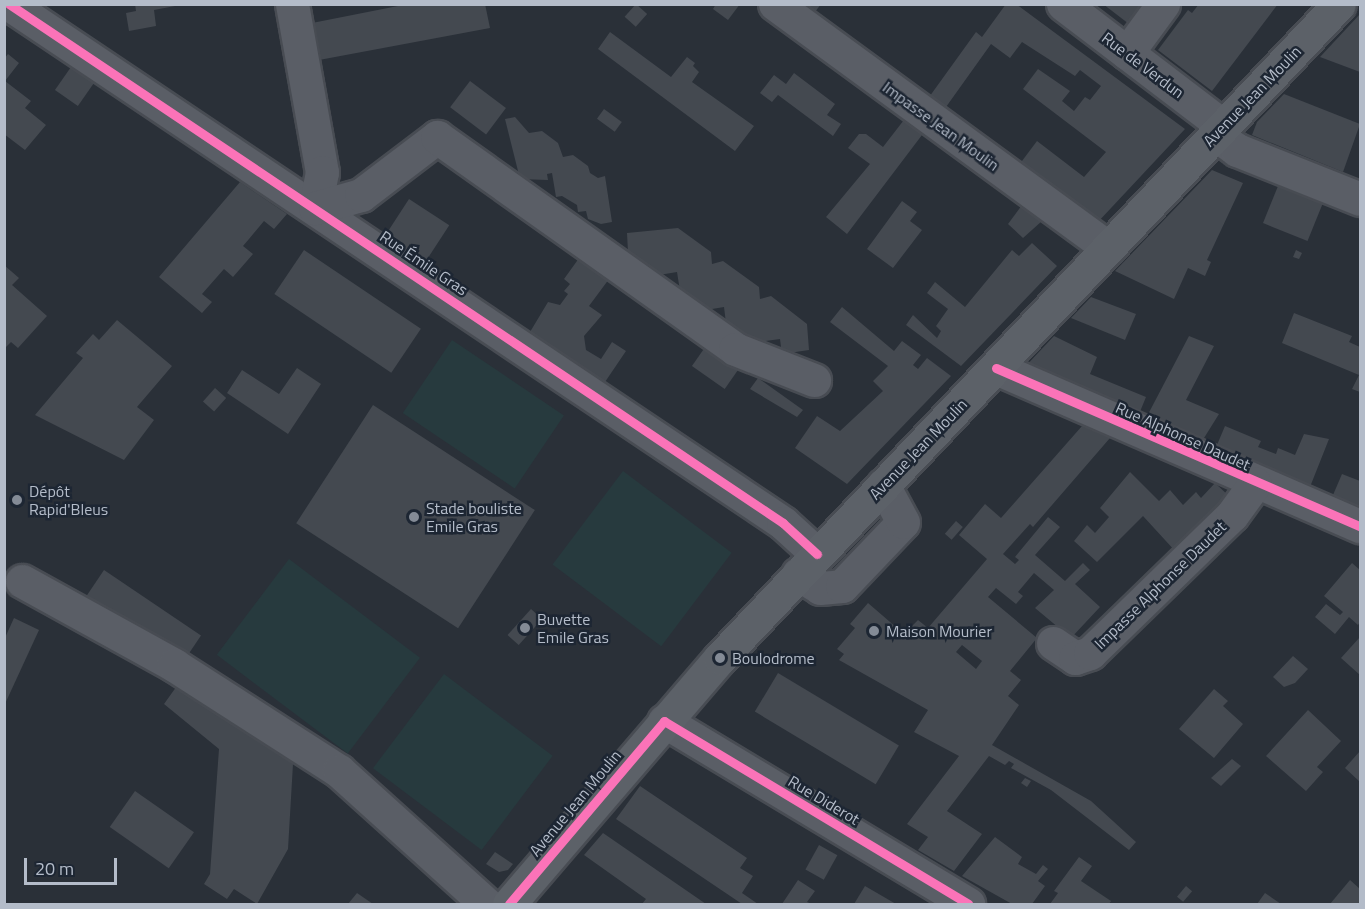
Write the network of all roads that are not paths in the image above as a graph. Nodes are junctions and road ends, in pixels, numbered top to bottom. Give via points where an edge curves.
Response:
1 (292, 4) edge
2 (775, 4) edge
3 (1063, 4) edge
4 (1163, 4) edge
5 (1339, 4) edge
6 (22, 8) edge
7 (1127, 53) junction
8 (1219, 130) junction
9 (1360, 199) edge
10 (315, 208) junction
11 (1108, 248) junction
12 (996, 368) junction
13 (814, 380) dead end
14 (1255, 483) junction
15 (883, 485) joint
16 (1360, 526) edge
17 (808, 564) junction
18 (22, 581) dead end
19 (1053, 644) dead end
20 (664, 721) junction
21 (486, 904) edge
22 (509, 904) edge
23 (968, 904) edge

1 - 10 street via 322,172
2 - 11 street, Impasse Jean Moulin
3 - 7 street, Rue de Verdun
4 - 7 street
5 - 8 main road, Avenue Jean Moulin
6 - 10 street, Rue Émile Gras
7 - 8 street, Rue de Verdun
8 - 9 street, Rue de Verdun via 1237,150
8 - 11 main road, Avenue Jean Moulin
10 - 13 street via 360,195 437,137 735,349
10 - 17 street, Rue Émile Gras via 783,523
11 - 12 main road, Avenue Jean Moulin
12 - 14 street, Rue Alphonse Daudet
12 - 15 main road, Avenue Jean Moulin
14 - 16 street, Rue Alphonse Daudet
14 - 19 street, Impasse Alphonse Daudet via 1232,515 1090,653 1075,658
15 - 17 street, Rue Émile Gras via 903,522 842,586 820,588
17 - 20 main road, Avenue Jean Moulin
18 - 21 street via 174,665 339,771
20 - 22 main road, Avenue Jean Moulin
20 - 23 street, Rue Diderot

